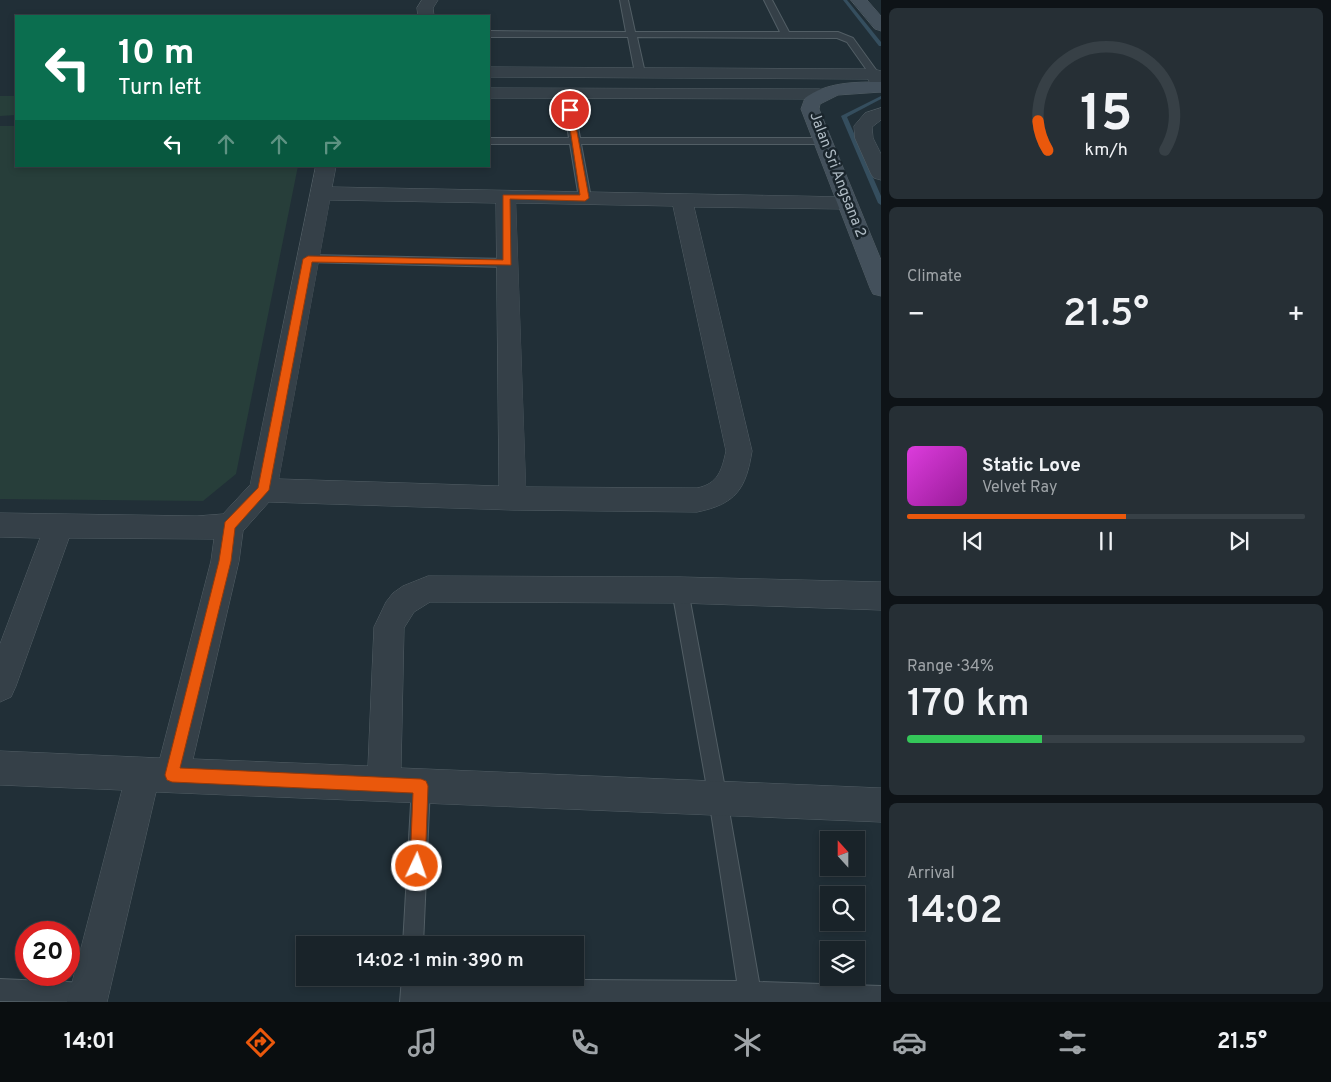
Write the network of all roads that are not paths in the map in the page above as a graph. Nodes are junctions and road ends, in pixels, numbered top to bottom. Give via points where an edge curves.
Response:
1 (430, 0) edge
2 (624, 0) edge
3 (768, 0) edge
4 (859, 0) edge
5 (426, 15) edge
6 (881, 26) edge
7 (490, 34) edge
8 (630, 34) junction
9 (785, 34) junction
10 (490, 72) edge
11 (640, 73) junction
12 (878, 82) edge
13 (490, 93) edge
14 (567, 94) junction
15 (819, 94) junction
16 (881, 114) edge
17 (822, 141) junction
18 (490, 142) edge
19 (575, 142) junction
20 (326, 167) edge
21 (881, 174) edge
22 (320, 193) junction
23 (506, 196) junction
24 (585, 198) junction
25 (682, 200) junction
26 (846, 203) junction
27 (308, 259) junction
28 (507, 263) junction
29 (881, 288) edge
30 (263, 490) junction
31 (513, 498) junction
32 (0, 525) edge
33 (59, 526) junction
34 (230, 526) junction
35 (680, 590) junction
36 (881, 596) edge
37 (0, 686) edge
38 (0, 768) edge
39 (158, 775) junction
40 (384, 784) junction
41 (421, 786) junction
42 (718, 798) junction
43 (881, 806) edge
44 (413, 936) edge
45 (0, 990) edge
46 (411, 990) edge
47 (750, 997) edge
48 (881, 997) edge
49 (88, 998) edge

1 - 5 street via 425,8
2 - 8 lane
3 - 9 lane
4 - 6 street
7 - 8 lane
8 - 9 lane
8 - 11 lane
9 - 12 lane via 833,34 847,38
10 - 11 street
11 - 12 street
12 - 15 street, Jalan Sri Angsana 2
13 - 14 street
14 - 15 street
14 - 19 lane
15 - 17 street, Jalan Sri Angsana 2 via 811,102 810,109
16 - 21 street via 864,126 864,138
17 - 19 lane
17 - 26 street, Jalan Sri Angsana 2
18 - 19 lane
19 - 24 lane
20 - 22 street
22 - 23 street
22 - 27 street
23 - 24 street
23 - 28 street
24 - 25 street
25 - 26 street
25 - 31 street via 739,450 735,475 727,487 711,498 697,500
26 - 29 street, Jalan Sri Angsana 2
27 - 28 lane
27 - 30 street
28 - 31 street
30 - 31 street
30 - 34 street
32 - 33 street
33 - 34 street
33 - 37 street
34 - 39 street via 225,561
35 - 36 street
35 - 40 street via 446,588 428,589 412,596 399,606 389,627
35 - 42 lane
38 - 39 street
39 - 40 street
39 - 49 street
40 - 41 street
41 - 42 street
41 - 44 lane
42 - 43 street
42 - 47 lane
45 - 49 lane
46 - 47 lane
47 - 48 lane

